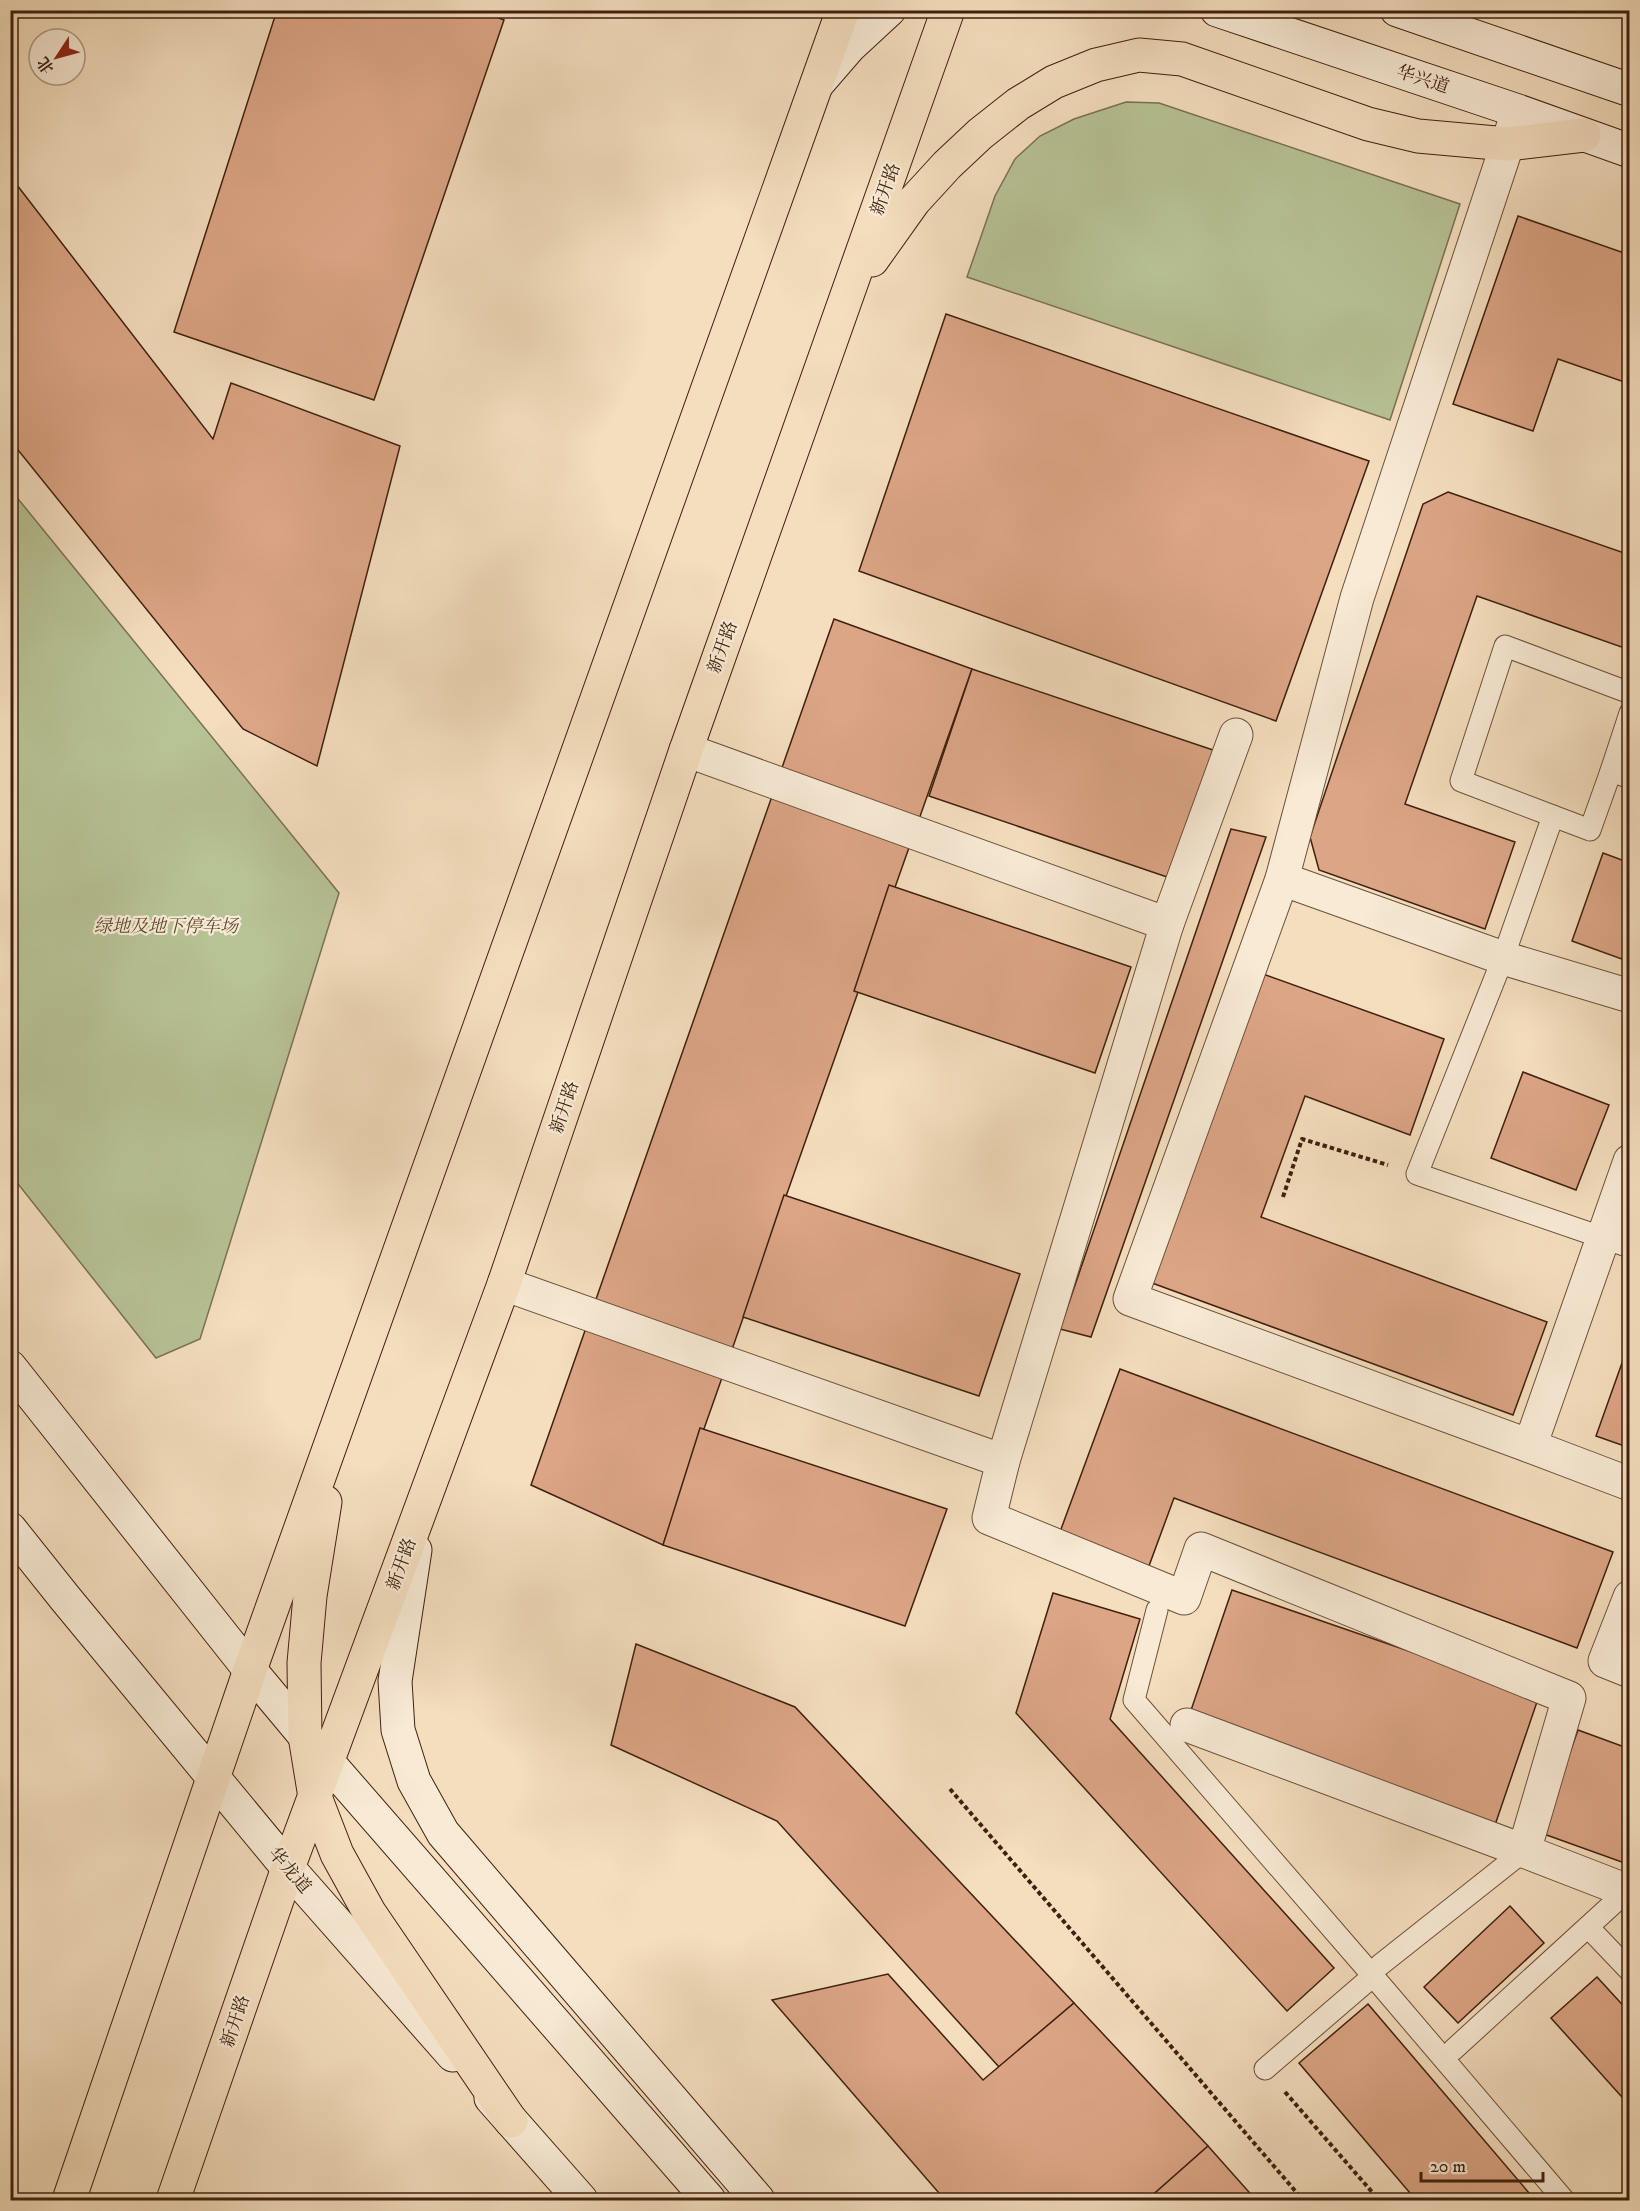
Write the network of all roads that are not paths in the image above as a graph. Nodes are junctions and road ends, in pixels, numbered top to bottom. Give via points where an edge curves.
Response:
1 (843, 10) edge
2 (889, 10) edge
3 (948, 10) edge
4 (1217, 10) edge
5 (1397, 10) edge
6 (816, 85) junction
7 (1629, 90) edge
8 (1518, 111) junction
9 (1584, 135) junction
10 (1507, 144) junction
11 (1629, 151) edge
12 (846, 299) junction
13 (1629, 693) edge
14 (1629, 714) edge
15 (1236, 735) dead end
16 (686, 750) junction
17 (1620, 775) edge
18 (1553, 816) junction
19 (1282, 879) junction
20 (1167, 924) junction
21 (1503, 958) junction
22 (1629, 996) edge
23 (1629, 1161) edge
24 (1616, 1242) edge
25 (504, 1284) junction
26 (10, 1366) edge
27 (332, 1438) junction
28 (1530, 1446) junction
29 (1003, 1461) junction
30 (1629, 1484) edge
31 (424, 1501) junction
32 (10, 1529) edge
33 (1629, 1597) edge
34 (1157, 1610) dead end
35 (250, 1670) junction
36 (1629, 1671) edge
37 (1187, 1725) dead end
38 (305, 1736) junction
39 (328, 1763) junction
40 (212, 1776) junction
41 (315, 1797) junction
42 (1524, 1851) junction
43 (288, 1868) junction
44 (1628, 1891) edge
45 (1588, 1927) junction
46 (1376, 1971) junction
47 (1629, 1971) edge
48 (1453, 2050) dead end
49 (1265, 2069) road end
50 (511, 2121) junction
51 (69, 2200) edge
52 (173, 2200) edge
53 (581, 2200) edge
54 (709, 2200) edge
55 (758, 2200) edge
56 (1564, 2200) edge

1 - 6 main road
2 - 6 street
3 - 12 main road, 新开路
4 - 8 street, 华兴道
5 - 7 street
6 - 27 main road
8 - 9 street, 华兴道
8 - 10 street
9 - 10 main road
9 - 11 street, 华兴道
10 - 12 main road via 1418,136 1368,124 1182,59 1139,55 1096,65 1053,82 980,134 914,201
10 - 19 street via 1357,598
12 - 16 main road, 新开路
13 - 18 lane via 1505,646 1461,781
14 - 17 lane
15 - 20 street
16 - 20 street
16 - 25 main road, 新开路
17 - 18 lane via 1590,830
18 - 21 lane
19 - 21 street
19 - 28 street via 1131,1299
20 - 29 street
21 - 22 street
21 - 24 lane via 1417,1174
23 - 24 street
24 - 28 street
25 - 29 street
25 - 31 main road, 新开路
26 - 35 street
27 - 35 main road
27 - 38 main road via 309,1607 304,1663
28 - 30 street
29 - 42 street via 989,1518 1184,1598 1201,1549 1569,1698
31 - 39 main road, 新开路
31 - 55 street via 394,1681 399,1730 414,1781 443,1833
32 - 40 street, 华龙道
33 - 36 street via 1605,1661
34 - 46 lane via 1134,1700
35 - 38 street
35 - 40 main road
37 - 42 street
38 - 39 street
38 - 41 main road
39 - 41 main road, 新开路
39 - 54 street
40 - 43 street, 华龙道
40 - 51 main road
41 - 43 main road, 新开路
41 - 50 main road via 337,1854 369,1912
42 - 44 street
42 - 46 lane
43 - 50 street, 华龙道
43 - 52 main road, 新开路
44 - 45 lane
45 - 47 lane
45 - 48 lane
46 - 49 lane
46 - 56 lane
50 - 53 street, 华龙道

